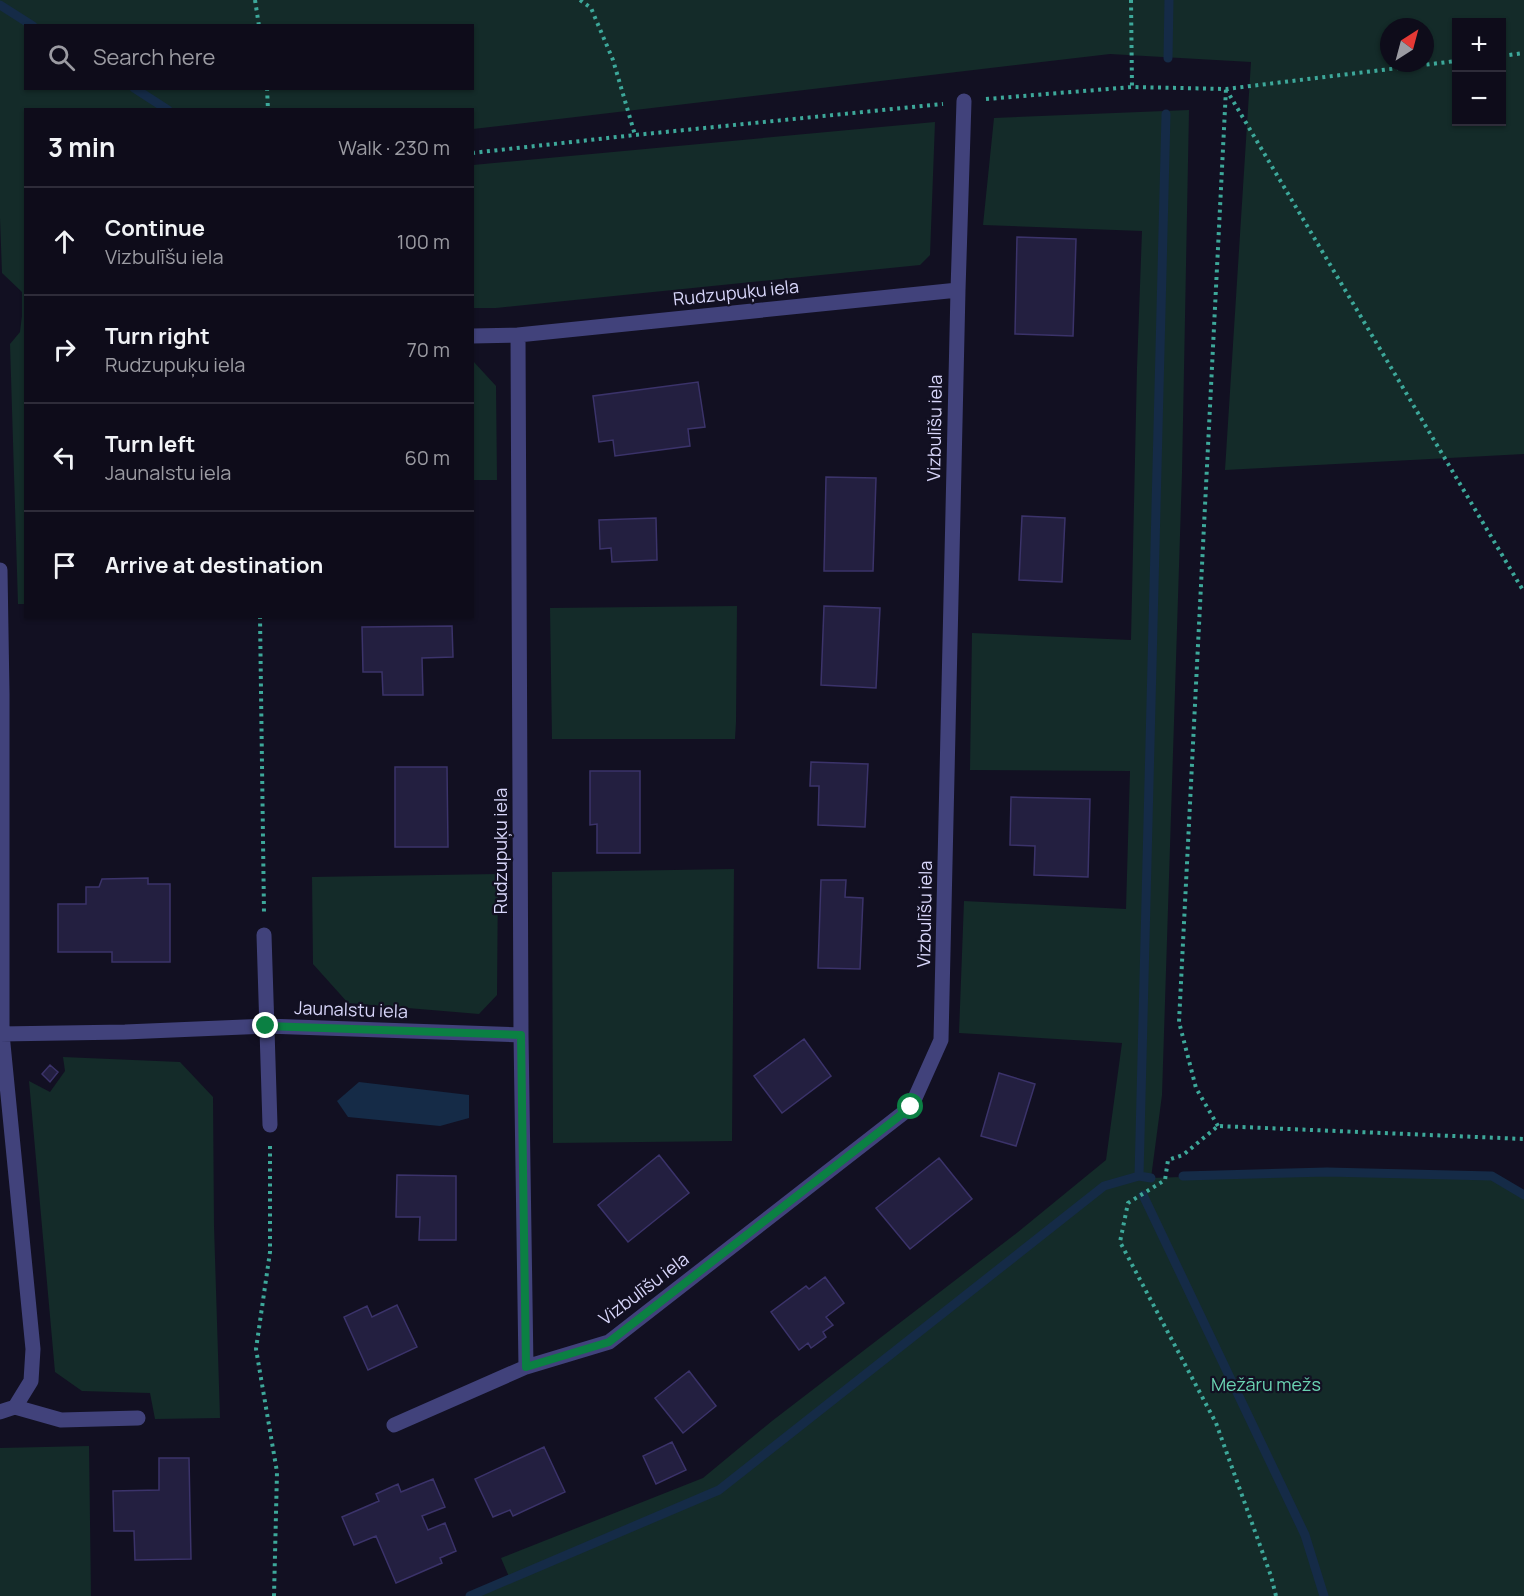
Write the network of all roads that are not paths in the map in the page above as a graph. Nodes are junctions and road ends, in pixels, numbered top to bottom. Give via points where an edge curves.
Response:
1 (964, 101) dead end
2 (958, 290) junction
3 (518, 335) junction
4 (474, 336) edge
5 (0, 570) edge
6 (1, 694) edge
7 (264, 935) road end
8 (266, 1026) junction
9 (1, 1034) edge
10 (521, 1035) junction
11 (270, 1125) road end
12 (526, 1367) junction
13 (15, 1407) junction
14 (0, 1412) edge
15 (138, 1418) dead end
16 (394, 1425) dead end

1 - 2 street, Vizbulīšu iela
2 - 3 street, Rudzupuķu iela
2 - 12 street, Vizbulīšu iela via 941,1041 911,1107 609,1342
3 - 4 street, Rudzupuķu iela
3 - 10 street, Rudzupuķu iela
5 - 6 street
6 - 9 street
7 - 8 street
8 - 9 street, Jaunalstu iela
8 - 10 street, Jaunalstu iela
8 - 11 street
9 - 13 street via 33,1349 31,1381
10 - 12 street, Rudzupuķu iela
12 - 16 street, Vizbulīšu iela
13 - 14 street
13 - 15 street via 61,1420

